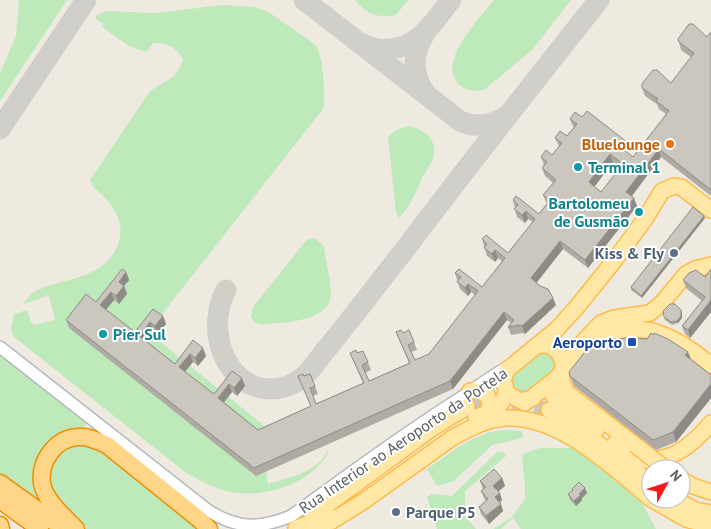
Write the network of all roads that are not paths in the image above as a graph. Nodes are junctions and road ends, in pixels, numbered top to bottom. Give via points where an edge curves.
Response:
1 (711, 210) edge
2 (711, 266) edge
3 (0, 346) edge
4 (533, 348) junction
5 (576, 352) junction
6 (711, 364) edge
7 (510, 366) junction
8 (562, 370) junction
9 (550, 384) junction
10 (475, 389) junction
11 (505, 390) junction
12 (533, 398) junction
13 (467, 407) tunnel mouth
14 (549, 410) tunnel mouth
15 (487, 418) junction
16 (711, 423) edge
17 (611, 452) junction
18 (654, 459) edge
19 (658, 459) edge
20 (641, 460) joint
21 (641, 475) edge
22 (691, 485) edge
23 (641, 491) edge
24 (711, 492) edge
25 (4, 495) edge
26 (691, 508) edge
27 (668, 509) edge
28 (711, 513) edge
29 (0, 524) edge
30 (711, 526) edge
31 (295, 528) edge
32 (1, 529) edge
33 (40, 529) edge
34 (64, 529) edge
35 (76, 529) edge
36 (209, 529) edge
37 (319, 529) edge

1 - 4 main road, Rua Interior ao Aeroporto da Portela via 681,187 662,191 603,275 566,319
2 - 5 main road via 686,274 650,313 602,323
3 - 10 street, Rua Interior ao Aeroporto da Portela via 209,511 231,523 251,527 272,524 291,516
4 - 7 main road, Rua Interior ao Aeroporto da Portela
4 - 8 main road via 543,345 555,349 562,359
5 - 6 main road via 609,334 645,330 673,338
5 - 8 main road
7 - 10 street, Rua Interior ao Aeroporto da Portela
7 - 11 main road via 504,378
8 - 9 main road
8 - 18 main road, bridge via 566,392
9 - 12 main road
9 - 20 main road via 557,401
10 - 11 street via 497,386
10 - 15 main road via 487,396 490,404
11 - 12 main road via 520,401
11 - 15 main road via 501,404
12 - 15 main road via 508,414
13 - 31 main road via 434,427
14 - 17 main road
15 - 23 main road via 538,423 563,434 592,451
15 - 31 main road via 463,423 350,500 317,520
15 - 37 main road via 420,459
16 - 19 main road via 692,444
17 - 20 main road
17 - 21 main road
22 - 24 main road
25 - 33 highway
25 - 34 highway
26 - 28 main road
27 - 30 main road via 686,519
29 - 32 highway
35 - 36 highway via 46,495 42,470 55,446 79,436 107,446

